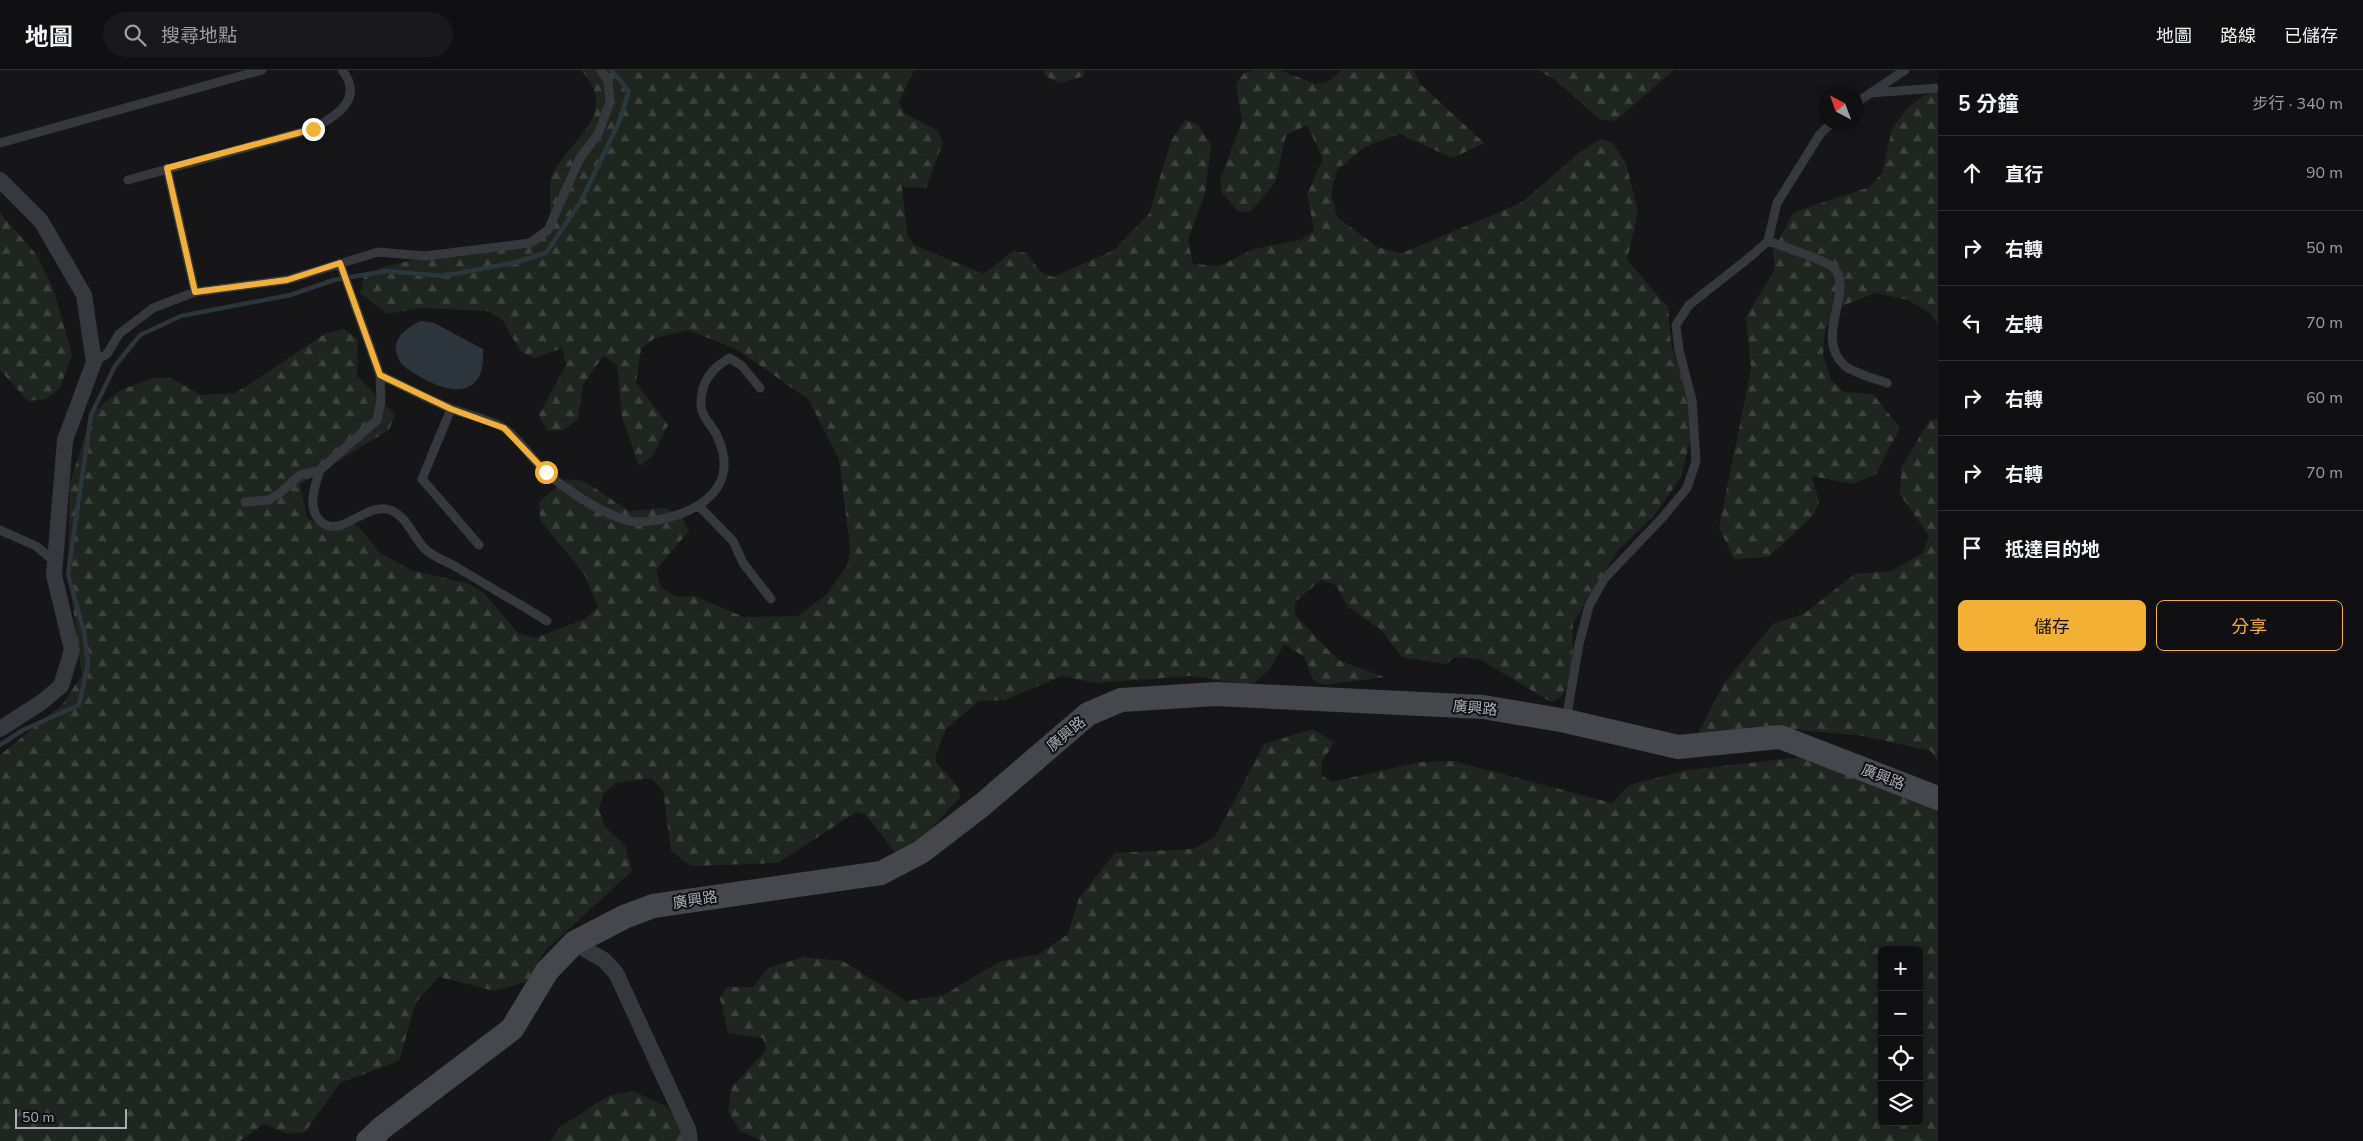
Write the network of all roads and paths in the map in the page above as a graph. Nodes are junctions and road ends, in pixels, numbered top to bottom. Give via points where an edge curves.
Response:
1 (262, 70) edge
2 (342, 70) edge
3 (601, 70) edge
4 (1905, 70) edge
5 (1938, 88) edge
6 (1870, 93) junction
7 (1863, 98) edge
8 (1824, 130) edge
9 (0, 143) edge
10 (167, 168) junction
11 (0, 180) edge
12 (128, 180) dead end
13 (1768, 241) junction
14 (341, 266) junction
15 (195, 292) junction
16 (94, 362) junction
17 (380, 375) junction
18 (1887, 383) dead end
19 (760, 388) dead end
20 (451, 409) junction
21 (320, 470) junction
22 (245, 502) dead end
23 (698, 506) junction
24 (0, 530) edge
25 (479, 545) dead end
26 (55, 562) junction
27 (771, 599) dead end
28 (547, 621) dead end
29 (1566, 721) junction
30 (0, 728) edge
31 (1938, 798) edge
32 (574, 943) junction
33 (368, 1141) edge
34 (690, 1141) edge

1 - 9 lane
2 - 10 lane via 352,92 347,104 319,126
3 - 14 lane via 608,82 610,102 598,134 580,158 548,230 530,243 425,256 378,252
4 - 6 lane
5 - 6 lane
6 - 7 lane
8 - 13 lane via 1777,203
10 - 12 lane
10 - 15 lane
11 - 16 street via 41,221 84,295
13 - 18 lane via 1832,267 1840,280 1832,324 1834,349 1844,366
13 - 29 lane via 1689,305 1676,325 1692,400 1696,461 1687,488 1664,517 1604,579 1589,606
14 - 15 lane via 287,280
14 - 17 lane
15 - 16 lane via 153,308 120,334 107,354
16 - 26 street via 66,440
17 - 20 lane
17 - 21 lane via 381,400 377,420
19 - 23 lane via 742,366 730,358 715,366 706,380 701,407 723,452 724,476 711,498
20 - 23 lane via 504,428 546,472 605,514 633,522 661,520
20 - 25 lane via 422,479
21 - 22 lane via 300,475 269,500
21 - 28 lane via 312,493 313,506 318,518 327,526 339,527 374,510 387,508 398,513 426,550
23 - 27 lane via 733,541 743,563
24 - 26 lane via 36,546
26 - 30 street via 54,575 72,650 61,686
29 - 31 street, 廣興路 via 1678,747 1780,737
29 - 32 street, 廣興路 via 1483,707 1290,697 1216,694 1121,700 1088,714 982,806 921,852 880,872 653,906
32 - 33 street, 廣興路 via 547,971 512,1029
32 - 34 street via 604,960 616,973 688,1129

